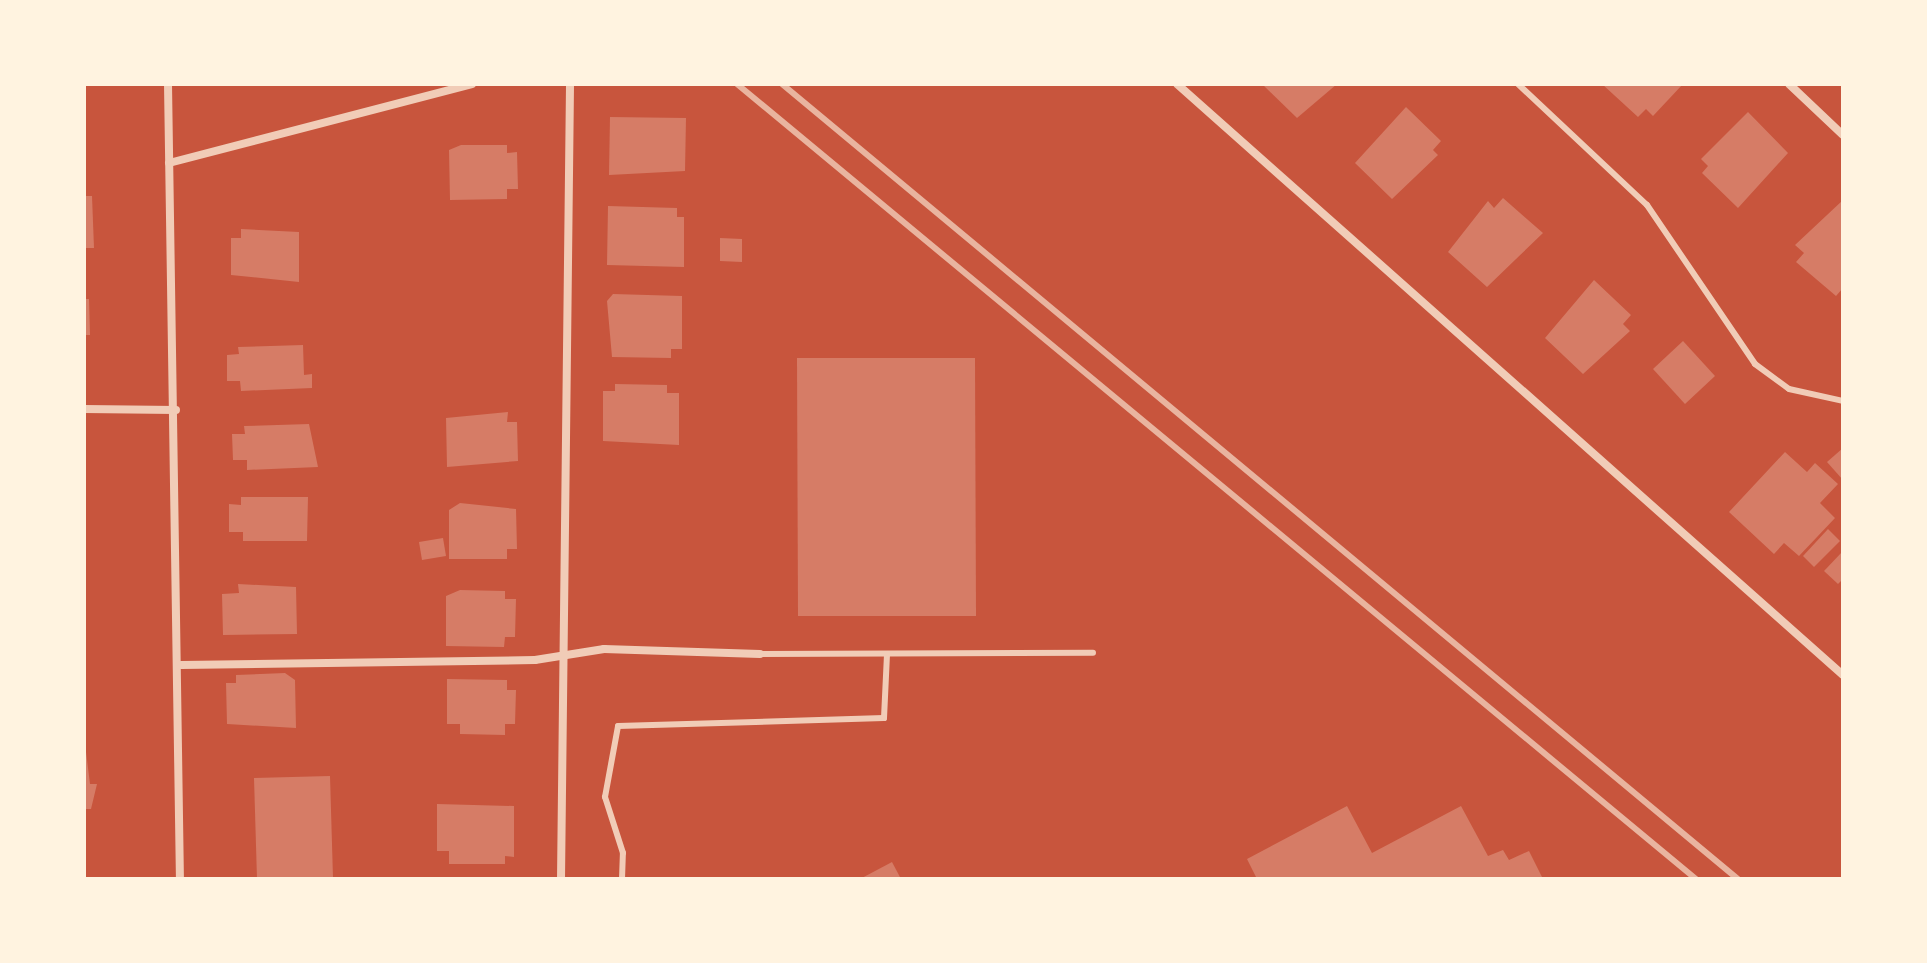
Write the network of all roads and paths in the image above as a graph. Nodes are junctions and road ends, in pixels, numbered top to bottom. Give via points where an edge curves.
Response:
1 (168, 84) edge
2 (472, 84) edge
3 (570, 84) edge
4 (1177, 84) edge
5 (1518, 84) edge
6 (1789, 84) edge
7 (1843, 135) edge
8 (169, 163) junction
9 (1843, 401) edge
10 (84, 409) edge
11 (176, 410) junction
12 (1093, 653) dead end
13 (760, 654) joint
14 (887, 654) junction
15 (562, 655) junction
16 (181, 665) junction
17 (1843, 675) edge
18 (180, 879) edge
19 (561, 879) edge
20 (622, 879) edge

1 - 8 street
2 - 8 street
3 - 15 street
4 - 17 street
5 - 9 lane via 1647,205 1755,364 1789,389
6 - 7 street
8 - 11 street
10 - 11 street
11 - 16 street
12 - 14 lane
13 - 14 lane
13 - 15 street via 604,649
14 - 20 lane via 884,718 618,726 605,797 623,853
15 - 16 street
15 - 19 street
16 - 18 street

